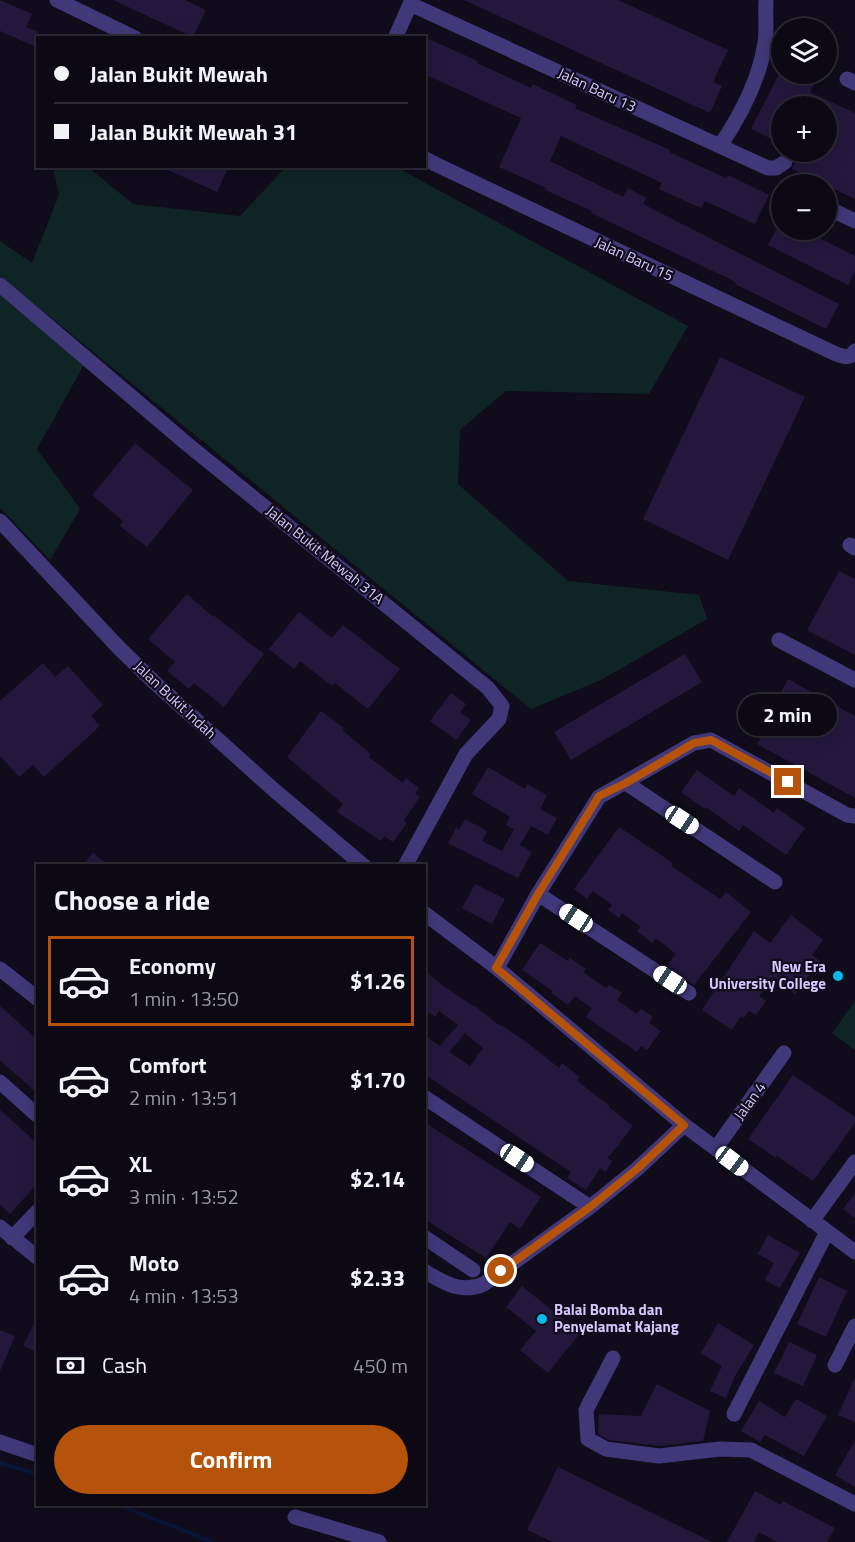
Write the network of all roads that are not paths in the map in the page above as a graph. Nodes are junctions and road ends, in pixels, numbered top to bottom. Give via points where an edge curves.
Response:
1 (57, 0) edge
2 (765, 0) edge
3 (411, 2) edge
4 (131, 36) edge
5 (396, 36) edge
6 (720, 147) junction
7 (426, 159) edge
8 (784, 162) dead end
9 (837, 212) edge
10 (855, 221) edge
11 (0, 285) edge
12 (850, 354) edge
13 (0, 521) edge
14 (779, 640) dead end
15 (855, 680) edge
16 (626, 783) junction
17 (855, 816) edge
18 (362, 864) edge
19 (406, 864) edge
20 (775, 882) dead end
21 (538, 894) junction
22 (426, 915) edge
23 (496, 968) junction
24 (0, 969) edge
25 (689, 993) dead end
26 (36, 997) edge
27 (784, 1053) dead end
28 (0, 1082) edge
29 (426, 1098) edge
30 (36, 1114) edge
31 (684, 1125) junction
32 (716, 1148) junction
33 (855, 1162) edge
34 (590, 1207) junction
35 (36, 1213) edge
36 (812, 1221) junction
37 (0, 1227) edge
38 (827, 1232) junction
39 (12, 1238) junction
40 (426, 1238) edge
41 (855, 1252) edge
42 (36, 1256) edge
43 (473, 1270) dead end
44 (426, 1272) edge
45 (855, 1326) edge
46 (613, 1358) dead end
47 (835, 1365) dead end
48 (734, 1414) dead end
49 (0, 1442) edge
50 (36, 1454) edge
51 (855, 1504) edge
52 (295, 1517) dead end
53 (379, 1542) edge

1 - 4 street
2 - 6 street via 765,43 753,88
3 - 5 street
3 - 6 street, Jalan Baru 13
6 - 8 street, Jalan Baru 13 via 768,168
7 - 12 street, Jalan Baru 15
9 - 10 street
11 - 19 street, Jalan Bukit Mewah 31A via 187,444 488,688 502,706 499,719 466,754
13 - 18 street, Jalan Bukit Indah via 154,682
14 - 15 street
16 - 17 street via 694,743 711,740
16 - 20 street
16 - 21 street via 599,796
21 - 23 street
21 - 25 street
22 - 23 street
23 - 31 street
24 - 26 street
27 - 32 street, Jalan 4
28 - 30 street
29 - 34 street
31 - 32 street
31 - 34 street
32 - 36 street
33 - 36 street
34 - 44 street via 484,1284 456,1288
35 - 39 street
36 - 38 street
37 - 39 street
38 - 41 street
38 - 48 street
39 - 42 street
40 - 43 street
45 - 47 street
46 - 51 street via 586,1410 588,1438 606,1449 659,1456 720,1449 751,1450
49 - 50 street
52 - 53 street

